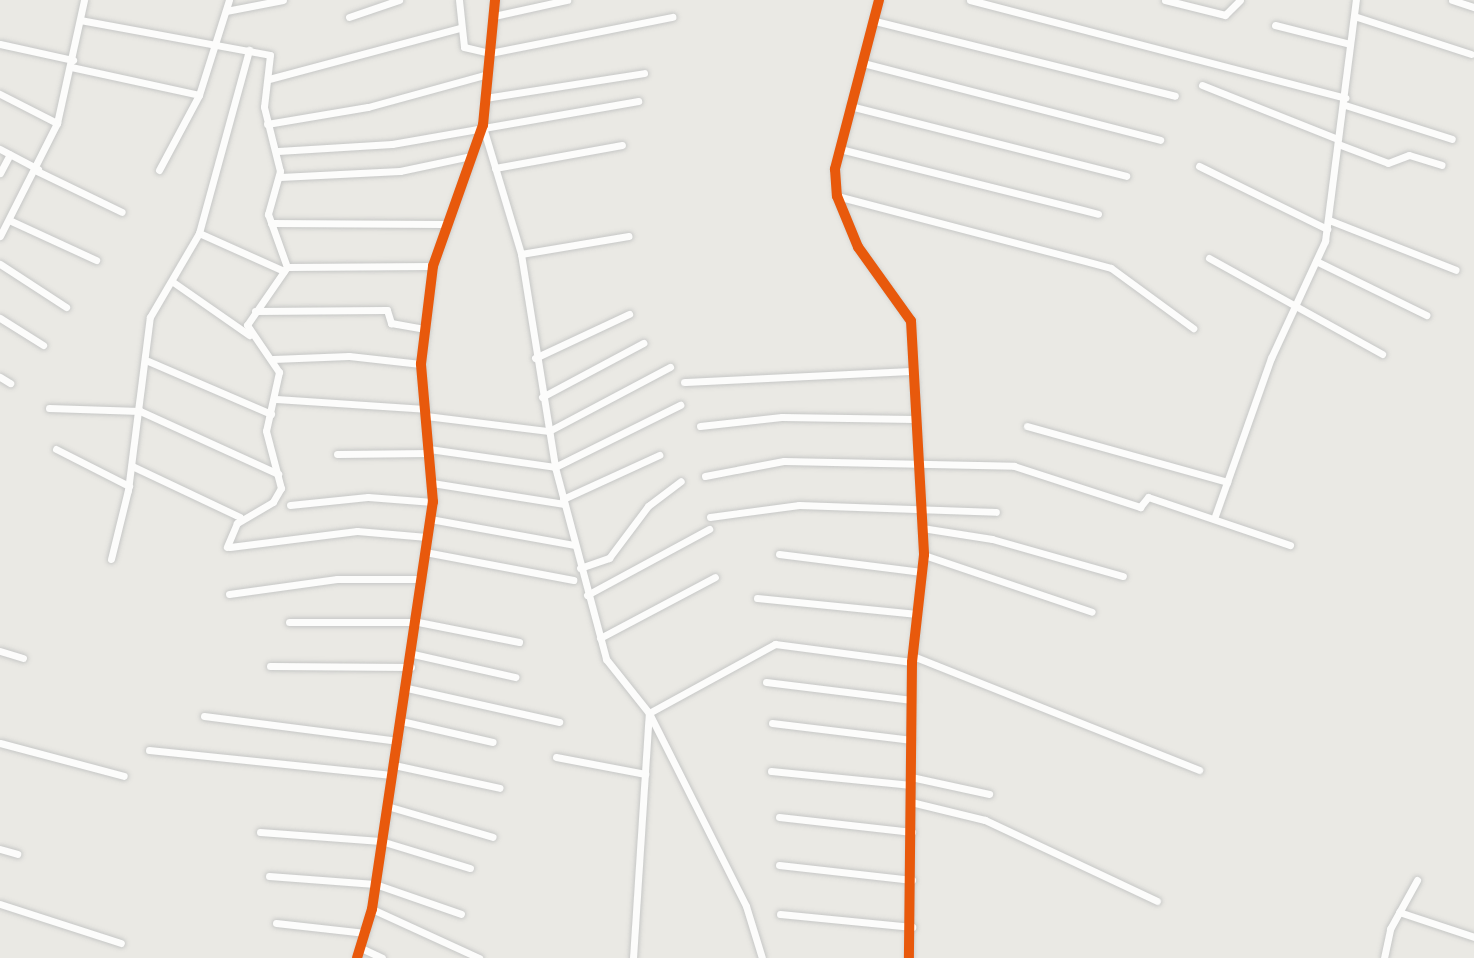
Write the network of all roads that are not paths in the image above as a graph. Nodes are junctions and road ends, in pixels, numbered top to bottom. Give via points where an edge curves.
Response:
1 (84, 0) edge
2 (229, 0) edge
3 (283, 0) edge
4 (399, 0) edge
5 (459, 0) edge
6 (495, 0) edge
7 (567, 0) edge
8 (879, 0) edge
9 (970, 0) edge
10 (1165, 0) edge
11 (1240, 0) edge
12 (1356, 0) edge
13 (1452, 0) edge
14 (1474, 7) edge
15 (226, 11) junction
16 (494, 16) junction
17 (1354, 16) junction
18 (349, 17) dead end
19 (672, 17) dead end
20 (80, 20) junction
21 (875, 21) junction
22 (1275, 25) dead end
23 (459, 28) junction
24 (0, 44) edge
25 (214, 44) junction
26 (1350, 44) junction
27 (249, 50) junction
28 (490, 53) junction
29 (1471, 54) dead end
30 (863, 63) junction
31 (72, 64) junction
32 (644, 73) dead end
33 (488, 74) junction
34 (269, 79) junction
35 (1202, 85) dead end
36 (0, 94) edge
37 (199, 95) junction
38 (1175, 96) dead end
39 (485, 98) junction
40 (638, 101) dead end
41 (1345, 101) junction
42 (850, 106) junction
43 (57, 123) junction
44 (267, 124) junction
45 (483, 125) junction
46 (1452, 139) dead end
47 (1160, 140) dead end
48 (1338, 141) junction
49 (622, 145) dead end
50 (0, 149) edge
51 (840, 149) junction
52 (278, 151) junction
53 (10, 154) junction
54 (471, 156) junction
55 (1441, 165) dead end
56 (1199, 166) dead end
57 (495, 168) junction
58 (38, 170) junction
59 (159, 170) dead end
60 (0, 173) edge
61 (1126, 176) dead end
62 (280, 177) junction
63 (837, 196) junction
64 (122, 212) dead end
65 (1098, 214) dead end
66 (5, 221) edge
67 (271, 223) junction
68 (444, 224) junction
69 (1328, 224) junction
70 (199, 233) junction
71 (0, 236) edge
72 (629, 236) dead end
73 (521, 254) junction
74 (1209, 258) dead end
75 (96, 260) dead end
76 (1316, 261) junction
77 (0, 264) edge
78 (433, 266) junction
79 (286, 269) junction
80 (1456, 270) dead end
81 (173, 282) junction
82 (66, 307) dead end
83 (1294, 310) junction
84 (255, 311) junction
85 (629, 314) dead end
86 (1426, 315) dead end
87 (0, 318) edge
88 (1193, 328) dead end
89 (425, 329) junction
90 (249, 335) junction
91 (643, 343) dead end
92 (43, 345) dead end
93 (1382, 354) dead end
94 (535, 358) junction
95 (273, 359) junction
96 (148, 361) junction
97 (421, 364) junction
98 (670, 367) dead end
99 (912, 371) junction
100 (0, 377) edge
101 (684, 382) dead end
102 (10, 383) dead end
103 (542, 397) junction
104 (276, 399) junction
105 (680, 405) dead end
106 (49, 408) dead end
107 (140, 411) junction
108 (426, 413) junction
109 (271, 414) junction
110 (914, 419) junction
111 (700, 426) dead end
112 (1027, 426) dead end
113 (549, 431) junction
114 (56, 449) dead end
115 (430, 451) junction
116 (337, 454) dead end
117 (659, 455) dead end
118 (132, 466) junction
119 (916, 466) junction
120 (555, 467) junction
121 (278, 474) junction
122 (705, 476) dead end
123 (681, 481) dead end
124 (1227, 482) junction
125 (432, 483) junction
126 (129, 486) junction
127 (433, 502) junction
128 (564, 502) junction
129 (290, 505) dead end
130 (920, 509) junction
131 (996, 512) dead end
132 (1215, 516) junction
133 (240, 517) dead end
134 (710, 517) dead end
135 (430, 519) junction
136 (922, 528) junction
137 (709, 529) dead end
138 (427, 537) junction
139 (574, 545) junction
140 (1290, 545) dead end
141 (425, 552) junction
142 (779, 554) dead end
143 (924, 555) junction
144 (111, 559) dead end
145 (580, 568) junction
146 (922, 572) junction
147 (1123, 576) dead end
148 (715, 577) dead end
149 (422, 579) junction
150 (573, 580) dead end
151 (229, 594) dead end
152 (587, 595) junction
153 (757, 598) dead end
154 (1092, 612) dead end
155 (917, 614) junction
156 (289, 622) dead end
157 (418, 622) junction
158 (600, 638) junction
159 (519, 642) dead end
160 (0, 651) edge
161 (413, 654) junction
162 (23, 658) dead end
163 (913, 659) junction
164 (270, 666) dead end
165 (411, 667) junction
166 (515, 677) dead end
167 (766, 682) dead end
168 (407, 688) junction
169 (912, 700) junction
170 (649, 713) junction
171 (204, 716) dead end
172 (401, 721) junction
173 (559, 722) dead end
174 (772, 723) dead end
175 (912, 740) junction
176 (398, 741) junction
177 (493, 742) dead end
178 (0, 743) edge
179 (149, 750) dead end
180 (556, 757) dead end
181 (394, 765) junction
182 (1199, 770) dead end
183 (771, 771) dead end
184 (645, 774) junction
185 (392, 775) junction
186 (124, 776) dead end
187 (911, 781) junction
188 (500, 788) dead end
189 (989, 794) dead end
190 (911, 802) junction
191 (387, 806) junction
192 (779, 817) dead end
193 (260, 832) dead end
194 (912, 832) junction
195 (493, 837) dead end
196 (381, 841) junction
197 (0, 849) edge
198 (17, 854) dead end
199 (779, 865) dead end
200 (470, 868) dead end
201 (269, 876) dead end
202 (912, 880) junction
203 (1417, 880) dead end
204 (375, 884) junction
205 (1157, 901) dead end
206 (0, 904) edge
207 (372, 909) junction
208 (1399, 912) junction
209 (461, 914) dead end
210 (780, 914) dead end
211 (276, 923) dead end
212 (912, 927) junction
213 (365, 933) junction
214 (1474, 937) edge
215 (121, 943) dead end
216 (361, 948) junction
217 (357, 958) edge
218 (382, 958) edge
219 (479, 958) edge
220 (633, 958) edge
221 (762, 958) edge
222 (909, 958) edge
223 (1384, 958) edge

1 - 20 street
2 - 15 street
3 - 15 street
4 - 18 street
5 - 23 street
6 - 16 street
7 - 16 street
8 - 21 street
9 - 41 street
10 - 11 street via 1225,15
12 - 17 street
13 - 14 street
15 - 25 street
16 - 28 street
17 - 26 street
17 - 29 street
19 - 28 street
20 - 25 street
20 - 31 street
21 - 30 street
21 - 38 street
22 - 26 street
23 - 28 street via 464,47
23 - 34 street
24 - 31 street
25 - 27 street
25 - 37 street
26 - 41 street
27 - 34 street via 270,55
27 - 70 street
28 - 33 street
30 - 42 street
30 - 47 street
31 - 37 street
31 - 43 street
32 - 39 street
33 - 39 street
33 - 44 street via 355,110
34 - 44 street
35 - 48 street
36 - 43 street
37 - 59 street
39 - 45 street
40 - 45 street
41 - 46 street
41 - 48 street
42 - 51 street
42 - 61 street
43 - 58 street
44 - 52 street
45 - 52 street via 392,144
45 - 54 street
45 - 57 street
48 - 55 street via 1388,163 1409,155
48 - 69 street
49 - 57 street
50 - 53 street
51 - 63 street
51 - 65 street
52 - 62 street
53 - 58 street
53 - 60 street
54 - 62 street via 400,171
54 - 68 street
56 - 69 street
57 - 73 street
58 - 64 street
58 - 66 street
62 - 67 street via 267,208
63 - 88 street via 1111,268
63 - 99 street via 858,247 909,314
66 - 71 street
66 - 75 street
67 - 68 street
67 - 79 street
68 - 78 street
69 - 76 street
69 - 80 street
70 - 79 street
70 - 81 street
72 - 73 street
73 - 94 street
74 - 83 street
76 - 83 street
76 - 86 street
77 - 82 street
78 - 79 street
78 - 89 street
79 - 84 street
81 - 90 street
81 - 96 street via 150,317
83 - 93 street
83 - 124 street
84 - 89 street via 387,310 391,323
84 - 90 street
85 - 94 street
87 - 92 street
89 - 97 street
90 - 95 street
91 - 103 street
94 - 103 street
95 - 97 street via 349,356
95 - 104 street
96 - 107 street
96 - 109 street
97 - 108 street
98 - 113 street
99 - 101 street
99 - 110 street
100 - 102 street
103 - 113 street
104 - 108 street
104 - 109 street
105 - 120 street
106 - 107 street
107 - 118 street
107 - 121 street
108 - 113 street
108 - 115 street
109 - 121 street via 266,431
110 - 111 street
110 - 119 street
112 - 124 street
113 - 120 street
114 - 126 street
115 - 116 street
115 - 120 street
115 - 125 street
117 - 128 street
118 - 126 street
118 - 133 street
119 - 122 street via 784,461
119 - 130 street
119 - 132 street via 1014,466 1140,507 1148,497
120 - 128 street
121 - 138 street via 279,495 237,523 228,547 357,531
123 - 145 street via 648,506 609,558
124 - 132 street
125 - 127 street
125 - 128 street
126 - 144 street
127 - 129 street via 368,497
127 - 135 street
128 - 139 street
130 - 131 street
130 - 134 street via 799,505
130 - 136 street
132 - 140 street
135 - 138 street
135 - 139 street
136 - 143 street
136 - 147 street via 992,539
137 - 152 street
138 - 141 street
139 - 145 street
141 - 149 street
141 - 150 street
142 - 146 street
143 - 146 street
143 - 154 street
145 - 152 street
146 - 155 street
148 - 158 street
149 - 151 street via 337,579
149 - 157 street
152 - 158 street
153 - 155 street
155 - 163 street
156 - 157 street
157 - 159 street
157 - 161 street
158 - 170 street via 606,659
160 - 162 street
161 - 165 street
161 - 166 street
163 - 169 street
163 - 170 street via 775,644
163 - 182 street
164 - 165 street
165 - 168 street
167 - 169 street
168 - 172 street
168 - 173 street
169 - 175 street
170 - 184 street
170 - 221 street via 746,906
171 - 176 street
172 - 176 street
172 - 177 street
174 - 175 street
175 - 187 street
176 - 181 street
178 - 186 street
179 - 185 street
180 - 184 street
181 - 185 street
181 - 188 street
183 - 187 street
184 - 220 street
185 - 191 street
187 - 189 street
187 - 190 street
190 - 194 street
190 - 205 street via 985,820
191 - 195 street
191 - 196 street
192 - 194 street
193 - 196 street
194 - 202 street
196 - 200 street
196 - 204 street
197 - 198 street
199 - 202 street
201 - 204 street
202 - 212 street
203 - 208 street
204 - 207 street
204 - 209 street
206 - 215 street
207 - 213 street
207 - 219 street
208 - 214 street
208 - 223 street
210 - 212 street
211 - 213 street
212 - 222 street
213 - 216 street
216 - 217 street
216 - 218 street

